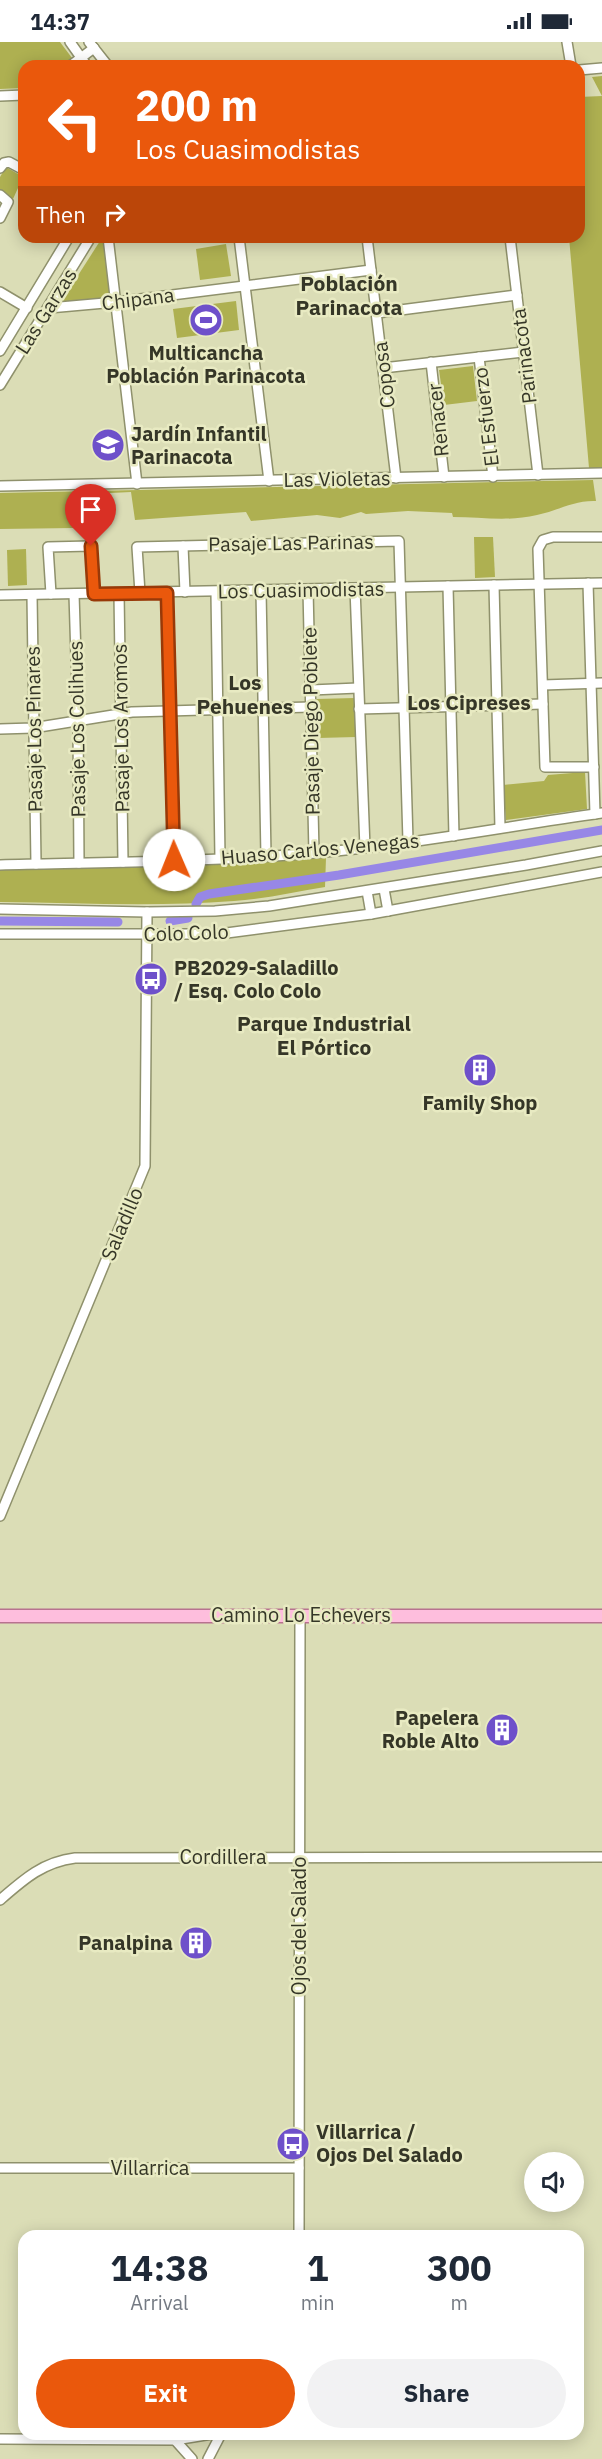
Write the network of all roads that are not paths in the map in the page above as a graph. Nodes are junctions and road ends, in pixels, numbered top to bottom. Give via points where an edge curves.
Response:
1 (70, 42) edge
2 (567, 42) edge
3 (91, 45) edge
4 (81, 57) junction
5 (77, 60) edge
6 (83, 60) edge
7 (103, 60) edge
8 (570, 60) edge
9 (602, 68) edge
10 (585, 69) edge
11 (18, 95) edge
12 (0, 96) edge
13 (18, 167) edge
14 (0, 168) edge
15 (4, 198) edge
16 (0, 218) edge
17 (65, 243) edge
18 (87, 243) edge
19 (109, 243) edge
20 (240, 243) edge
21 (368, 243) edge
22 (511, 243) edge
23 (371, 270) junction
24 (246, 286) junction
25 (0, 292) edge
26 (517, 296) junction
27 (116, 302) junction
28 (27, 308) junction
29 (49, 308) junction
30 (377, 312) junction
31 (0, 351) edge
32 (524, 352) junction
33 (479, 357) junction
34 (431, 362) junction
35 (383, 368) junction
36 (0, 385) edge
37 (602, 473) edge
38 (538, 475) junction
39 (444, 477) junction
40 (493, 477) junction
41 (396, 478) junction
42 (268, 481) junction
43 (137, 484) junction
44 (0, 486) edge
45 (602, 537) edge
46 (183, 546) junction
47 (588, 583) junction
48 (602, 583) edge
49 (540, 584) junction
50 (494, 585) junction
51 (448, 586) junction
52 (402, 587) junction
53 (355, 588) junction
54 (308, 590) junction
55 (261, 591) junction
56 (185, 592) junction
57 (216, 592) junction
58 (119, 593) junction
59 (140, 593) junction
60 (167, 593) junction
61 (51, 594) junction
62 (74, 594) junction
63 (94, 594) junction
64 (0, 595) edge
65 (32, 595) junction
66 (591, 683) junction
67 (602, 683) edge
68 (543, 685) junction
69 (358, 688) junction
70 (310, 690) junction
71 (543, 704) junction
72 (497, 706) junction
73 (311, 707) junction
74 (451, 707) junction
75 (264, 708) junction
76 (405, 708) junction
77 (219, 709) junction
78 (359, 709) junction
79 (171, 710) junction
80 (122, 713) junction
81 (78, 721) junction
82 (33, 728) junction
83 (0, 729) edge
84 (594, 767) junction
85 (599, 813) edge
86 (500, 828) junction
87 (454, 836) junction
88 (408, 842) junction
89 (365, 848) junction
90 (602, 851) edge
91 (314, 853) junction
92 (266, 856) junction
93 (220, 858) junction
94 (174, 860) junction
95 (123, 862) junction
96 (79, 863) junction
97 (36, 864) junction
98 (0, 865) edge
99 (602, 872) edge
100 (384, 889) junction
101 (367, 891) junction
102 (0, 909) edge
103 (388, 910) junction
104 (147, 912) junction
105 (371, 914) junction
106 (0, 934) edge
107 (147, 935) junction
108 (0, 1516) edge
109 (300, 1615) junction
110 (0, 1616) edge
111 (602, 1616) edge
112 (300, 1857) junction
113 (602, 1857) edge
114 (0, 1900) edge
115 (0, 2168) edge
116 (299, 2168) junction
117 (299, 2230) edge
118 (0, 2439) edge
119 (18, 2439) edge
120 (175, 2440) edge
121 (218, 2440) edge
122 (192, 2459) edge
123 (208, 2459) edge

1 - 4 street
2 - 8 street
3 - 4 street
3 - 7 street
4 - 5 street
4 - 6 street
9 - 10 street
11 - 12 street
13 - 14 street via 9,162
15 - 16 street
17 - 28 street, Las Garzas
18 - 29 street, Las Garzas
19 - 27 street
20 - 24 street
21 - 23 street, Coposa
22 - 26 street, Parinacota
23 - 24 street, Chipana
23 - 30 street, Coposa
24 - 27 street, Chipana
24 - 42 street
25 - 28 street
26 - 30 street
26 - 32 street, Parinacota
27 - 29 street, Chipana
27 - 43 street
28 - 31 street, Las Garzas
29 - 36 street, Las Garzas
30 - 35 street, Coposa
32 - 33 street
32 - 38 street, Parinacota
33 - 34 street
33 - 40 street, El Esfuerzo
34 - 35 street
34 - 39 street, Renacer
35 - 41 street, Coposa
37 - 38 street, Las Violetas
38 - 40 street, Las Violetas
39 - 40 street, Las Violetas
39 - 41 street, Las Violetas
41 - 42 street, Las Violetas
42 - 43 street, Las Violetas
43 - 44 street, Las Violetas
45 - 49 street via 543,540 538,549
46 - 52 street, Pasaje Las Parinas via 399,541
46 - 56 street, Pasaje Las Parinas
46 - 59 street, Pasaje Las Parinas via 137,547
47 - 48 street, Los Cuasimodistas
47 - 49 street, Los Cuasimodistas
47 - 66 street
49 - 50 street, Los Cuasimodistas
49 - 68 street
50 - 51 street, Los Cuasimodistas
50 - 72 street
51 - 52 street, Los Cuasimodistas
51 - 74 street
52 - 53 street, Los Cuasimodistas
52 - 76 street
53 - 54 street, Los Cuasimodistas
53 - 69 street
54 - 55 street, Los Cuasimodistas
54 - 70 street, Pasaje Diego Poblete
55 - 57 street, Los Cuasimodistas
55 - 75 street
56 - 57 street, Los Cuasimodistas
56 - 60 street, Los Cuasimodistas
57 - 77 street
58 - 59 street, Los Cuasimodistas
58 - 63 street, Los Cuasimodistas
58 - 80 street, Pasaje Los Aromos
59 - 60 street, Los Cuasimodistas
60 - 79 street
61 - 62 street, Los Cuasimodistas
61 - 63 street via 48,547 91,546
61 - 65 street, Los Cuasimodistas
62 - 63 street, Los Cuasimodistas
62 - 81 street, Pasaje Los Colihues
64 - 65 street, Los Cuasimodistas
65 - 82 street, Pasaje Los Pinares
66 - 67 street
66 - 68 street
66 - 84 street
68 - 71 street
69 - 70 street
69 - 78 street
70 - 73 street, Pasaje Diego Poblete
71 - 72 street
71 - 84 street via 545,767
72 - 74 street
72 - 86 street
73 - 75 street
73 - 91 street, Pasaje Diego Poblete
74 - 76 street
74 - 87 street
75 - 77 street
75 - 92 street
76 - 78 street
76 - 88 street
77 - 79 street
77 - 93 street
78 - 89 street
79 - 80 street
79 - 94 street
80 - 81 street
80 - 95 street, Pasaje Los Aromos
81 - 82 street
81 - 96 street, Pasaje Los Colihues
82 - 83 street
82 - 97 street, Pasaje Los Pinares
84 - 85 street
85 - 86 street, Huaso Carlos Venegas
86 - 87 street, Huaso Carlos Venegas
87 - 88 street, Huaso Carlos Venegas
88 - 89 street, Huaso Carlos Venegas
89 - 91 street, Huaso Carlos Venegas
90 - 100 street, Colo Colo
91 - 92 street, Huaso Carlos Venegas
92 - 93 street, Huaso Carlos Venegas
93 - 94 street, Huaso Carlos Venegas
94 - 95 street, Huaso Carlos Venegas
95 - 96 street, Huaso Carlos Venegas
96 - 97 street, Huaso Carlos Venegas
97 - 98 street, Huaso Carlos Venegas
99 - 103 street, Colo Colo
100 - 101 street, Colo Colo
100 - 103 street
101 - 104 street, Colo Colo via 269,906
101 - 105 street
102 - 104 street, Colo Colo
103 - 105 street, Colo Colo
104 - 107 street, Saladillo
105 - 107 street, Colo Colo via 219,934
106 - 107 street, Colo Colo
107 - 108 street, Saladillo via 145,1166
109 - 110 main road, Camino Lo Echevers
109 - 111 main road, Camino Lo Echevers
109 - 112 street, Ojos del Salado
112 - 113 street, Cordillera
112 - 114 street, Cordillera via 66,1859 34,1871
112 - 116 street, Ojos del Salado
115 - 116 street, Villarrica
116 - 117 street, Ojos del Salado
118 - 119 street
120 - 122 street
121 - 123 street

